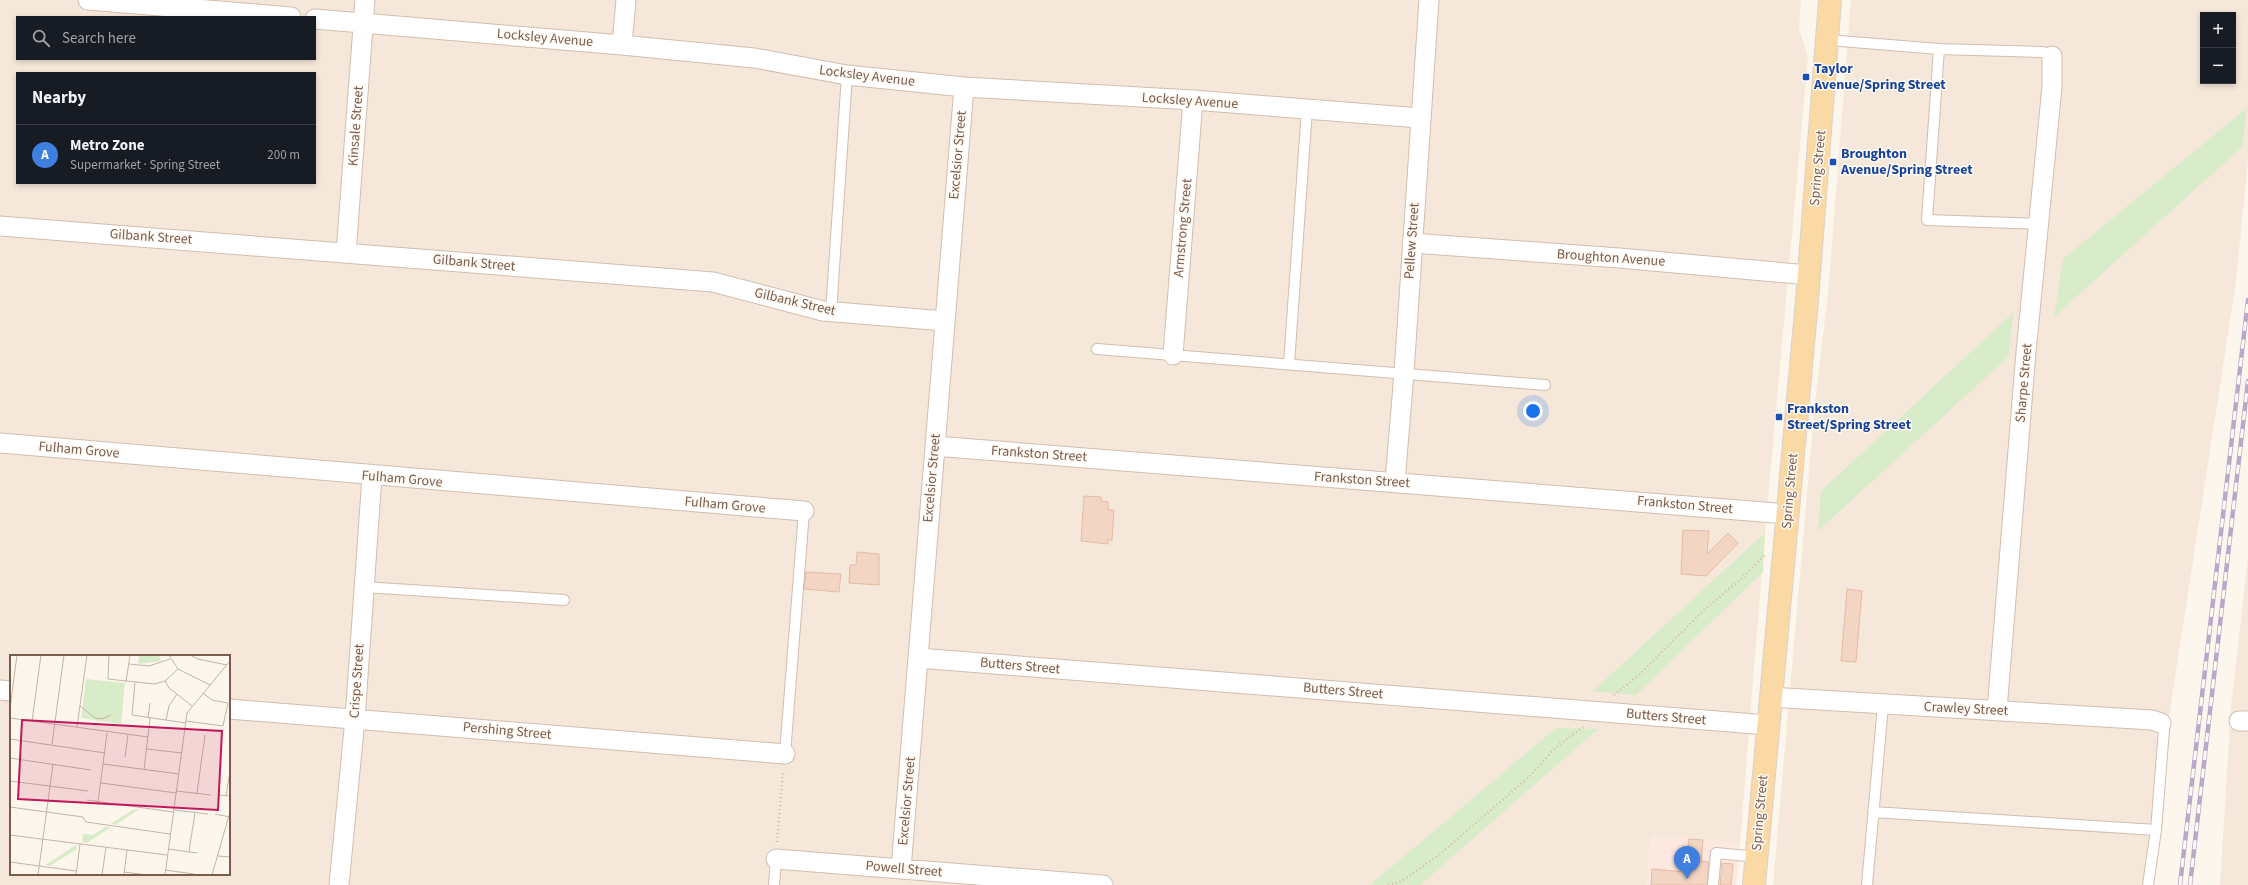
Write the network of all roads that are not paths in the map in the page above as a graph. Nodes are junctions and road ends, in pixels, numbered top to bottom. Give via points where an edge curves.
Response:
1 (88, 0) edge
2 (365, 0) edge
3 (626, 0) edge
4 (1429, 0) edge
5 (1830, 0) edge
6 (119, 1) edge
7 (280, 16) edge
8 (316, 19) edge
9 (364, 23) junction
10 (1828, 40) junction
11 (622, 45) junction
12 (1938, 49) junction
13 (2052, 56) joint
14 (847, 75) junction
15 (964, 86) junction
16 (1193, 100) junction
17 (1307, 109) junction
18 (1420, 118) junction
19 (2039, 224) junction
20 (0, 226) edge
21 (1412, 243) junction
22 (346, 253) junction
23 (1809, 275) junction
24 (831, 312) junction
25 (945, 321) junction
26 (1097, 349) dead end
27 (1173, 355) junction
28 (1289, 364) junction
29 (1404, 373) junction
30 (1545, 385) dead end
31 (0, 443) edge
32 (935, 446) junction
33 (372, 476) junction
34 (1394, 482) junction
35 (804, 511) joint
36 (1788, 514) junction
37 (364, 587) junction
38 (564, 600) dead end
39 (918, 658) junction
40 (0, 690) edge
41 (10, 691) edge
42 (1771, 697) junction
43 (1884, 705) junction
44 (230, 709) edge
45 (1997, 710) junction
46 (355, 719) junction
47 (2161, 722) joint
48 (1768, 725) junction
49 (785, 754) joint
50 (1873, 812) junction
51 (2156, 830) junction
52 (1756, 857) junction
53 (776, 859) joint
54 (901, 869) junction
55 (339, 885) edge
56 (774, 885) edge
57 (1104, 885) edge
58 (1715, 885) edge
59 (1754, 885) edge
60 (1867, 885) edge
61 (2148, 885) edge

1 - 6 street
2 - 9 street, Kinsale Street
3 - 11 street
4 - 18 street, Pellew Street
5 - 10 main road, Spring Street
6 - 7 street
8 - 9 street, Locksley Avenue
9 - 11 street, Locksley Avenue
9 - 22 street, Kinsale Street
10 - 12 lane
10 - 23 main road, Spring Street
11 - 14 street, Locksley Avenue via 754,58
12 - 13 lane via 2043,52
12 - 19 lane via 1927,220
13 - 19 street, Sharpe Street via 2053,72
14 - 15 street, Locksley Avenue
14 - 24 lane
15 - 16 street, Locksley Avenue
15 - 25 street, Excelsior Street
16 - 17 street, Locksley Avenue
16 - 27 street, Armstrong Street
17 - 18 street, Locksley Avenue
17 - 28 lane
18 - 21 street, Pellew Street
19 - 45 street, Sharpe Street
20 - 22 street, Gilbank Street
21 - 23 street, Broughton Avenue via 1623,258
21 - 29 street, Pellew Street
22 - 24 street, Gilbank Street via 713,282
23 - 36 main road, Spring Street
24 - 25 street, Gilbank Street
25 - 32 street, Excelsior Street
26 - 27 lane
27 - 28 lane
28 - 29 lane
29 - 30 lane
29 - 34 street, Pellew Street
31 - 33 street, Fulham Grove
32 - 34 street, Frankston Street
32 - 39 street, Excelsior Street
33 - 35 street, Fulham Grove
33 - 37 street, Crispe Street
34 - 36 street, Frankston Street
35 - 49 lane
36 - 42 main road, Spring Street
37 - 38 lane
37 - 46 street, Crispe Street
39 - 48 street, Butters Street
39 - 54 street, Excelsior Street
40 - 41 street
42 - 43 street, Crawley Street
42 - 48 main road, Spring Street
43 - 45 street, Crawley Street
43 - 50 lane
44 - 46 street, Pershing Street
45 - 47 street, Crawley Street
46 - 49 street, Pershing Street
46 - 55 street, Crispe Street
47 - 51 lane via 2164,730
48 - 52 main road, Spring Street
50 - 51 lane
50 - 60 lane
51 - 61 lane
52 - 58 lane via 1716,853
52 - 59 main road, Spring Street
53 - 54 street, Powell Street
53 - 56 lane
54 - 57 street, Powell Street

